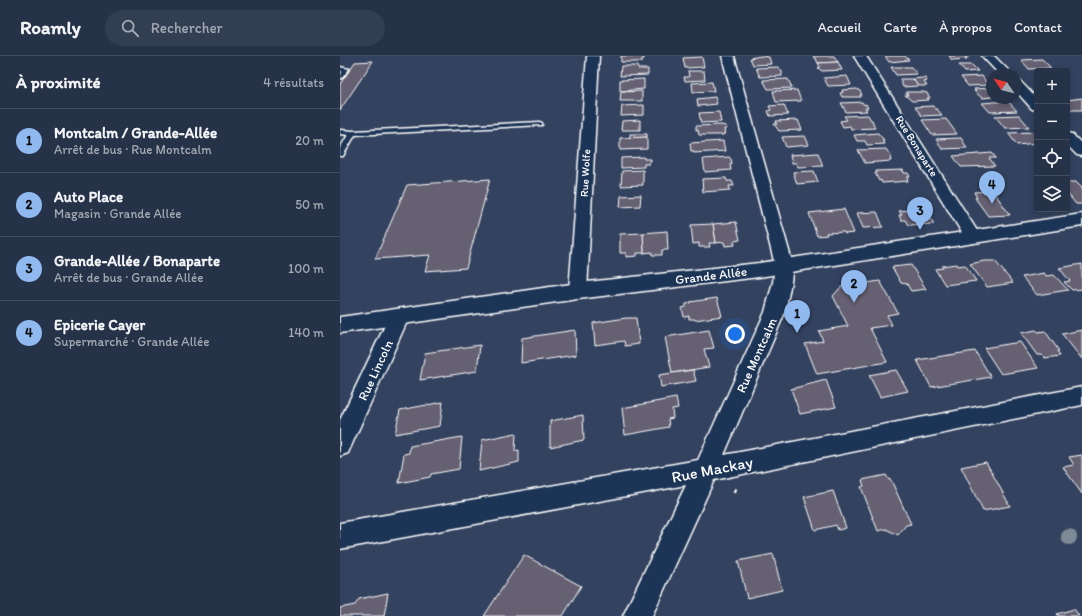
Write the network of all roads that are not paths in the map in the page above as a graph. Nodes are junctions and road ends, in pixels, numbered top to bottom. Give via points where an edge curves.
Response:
1 (593, 56) edge
2 (728, 56) edge
3 (860, 56) edge
4 (988, 56) edge
5 (1000, 68) edge
6 (340, 69) edge
7 (340, 77) edge
8 (1022, 90) edge
9 (1035, 104) edge
10 (540, 124) dead end
11 (340, 132) edge
12 (353, 133) junction
13 (1070, 140) edge
14 (1082, 152) edge
15 (340, 154) edge
16 (1082, 220) edge
17 (973, 237) junction
18 (784, 265) junction
19 (578, 291) junction
20 (399, 317) junction
21 (340, 325) edge
22 (1082, 396) edge
23 (340, 445) edge
24 (706, 470) junction
25 (340, 536) edge
26 (637, 616) edge

1 - 19 street, Rue Wolfe
2 - 18 street, Rue Montcalm
3 - 17 street, Rue Bonaparte
4 - 5 street
6 - 7 lane via 346,69
8 - 9 street
10 - 12 lane
11 - 12 lane
12 - 15 lane
13 - 14 street
16 - 17 main road, Grande Allée
17 - 18 main road, Grande Allée
18 - 19 main road, Grande Allée
18 - 24 street, Rue Montcalm via 775,312
19 - 20 main road, Grande Allée
20 - 21 main road, Grande Allée
20 - 23 street, Rue Lincoln
22 - 24 street, Rue Mackay
24 - 25 street, Rue Mackay
24 - 26 street, Rue Montcalm

